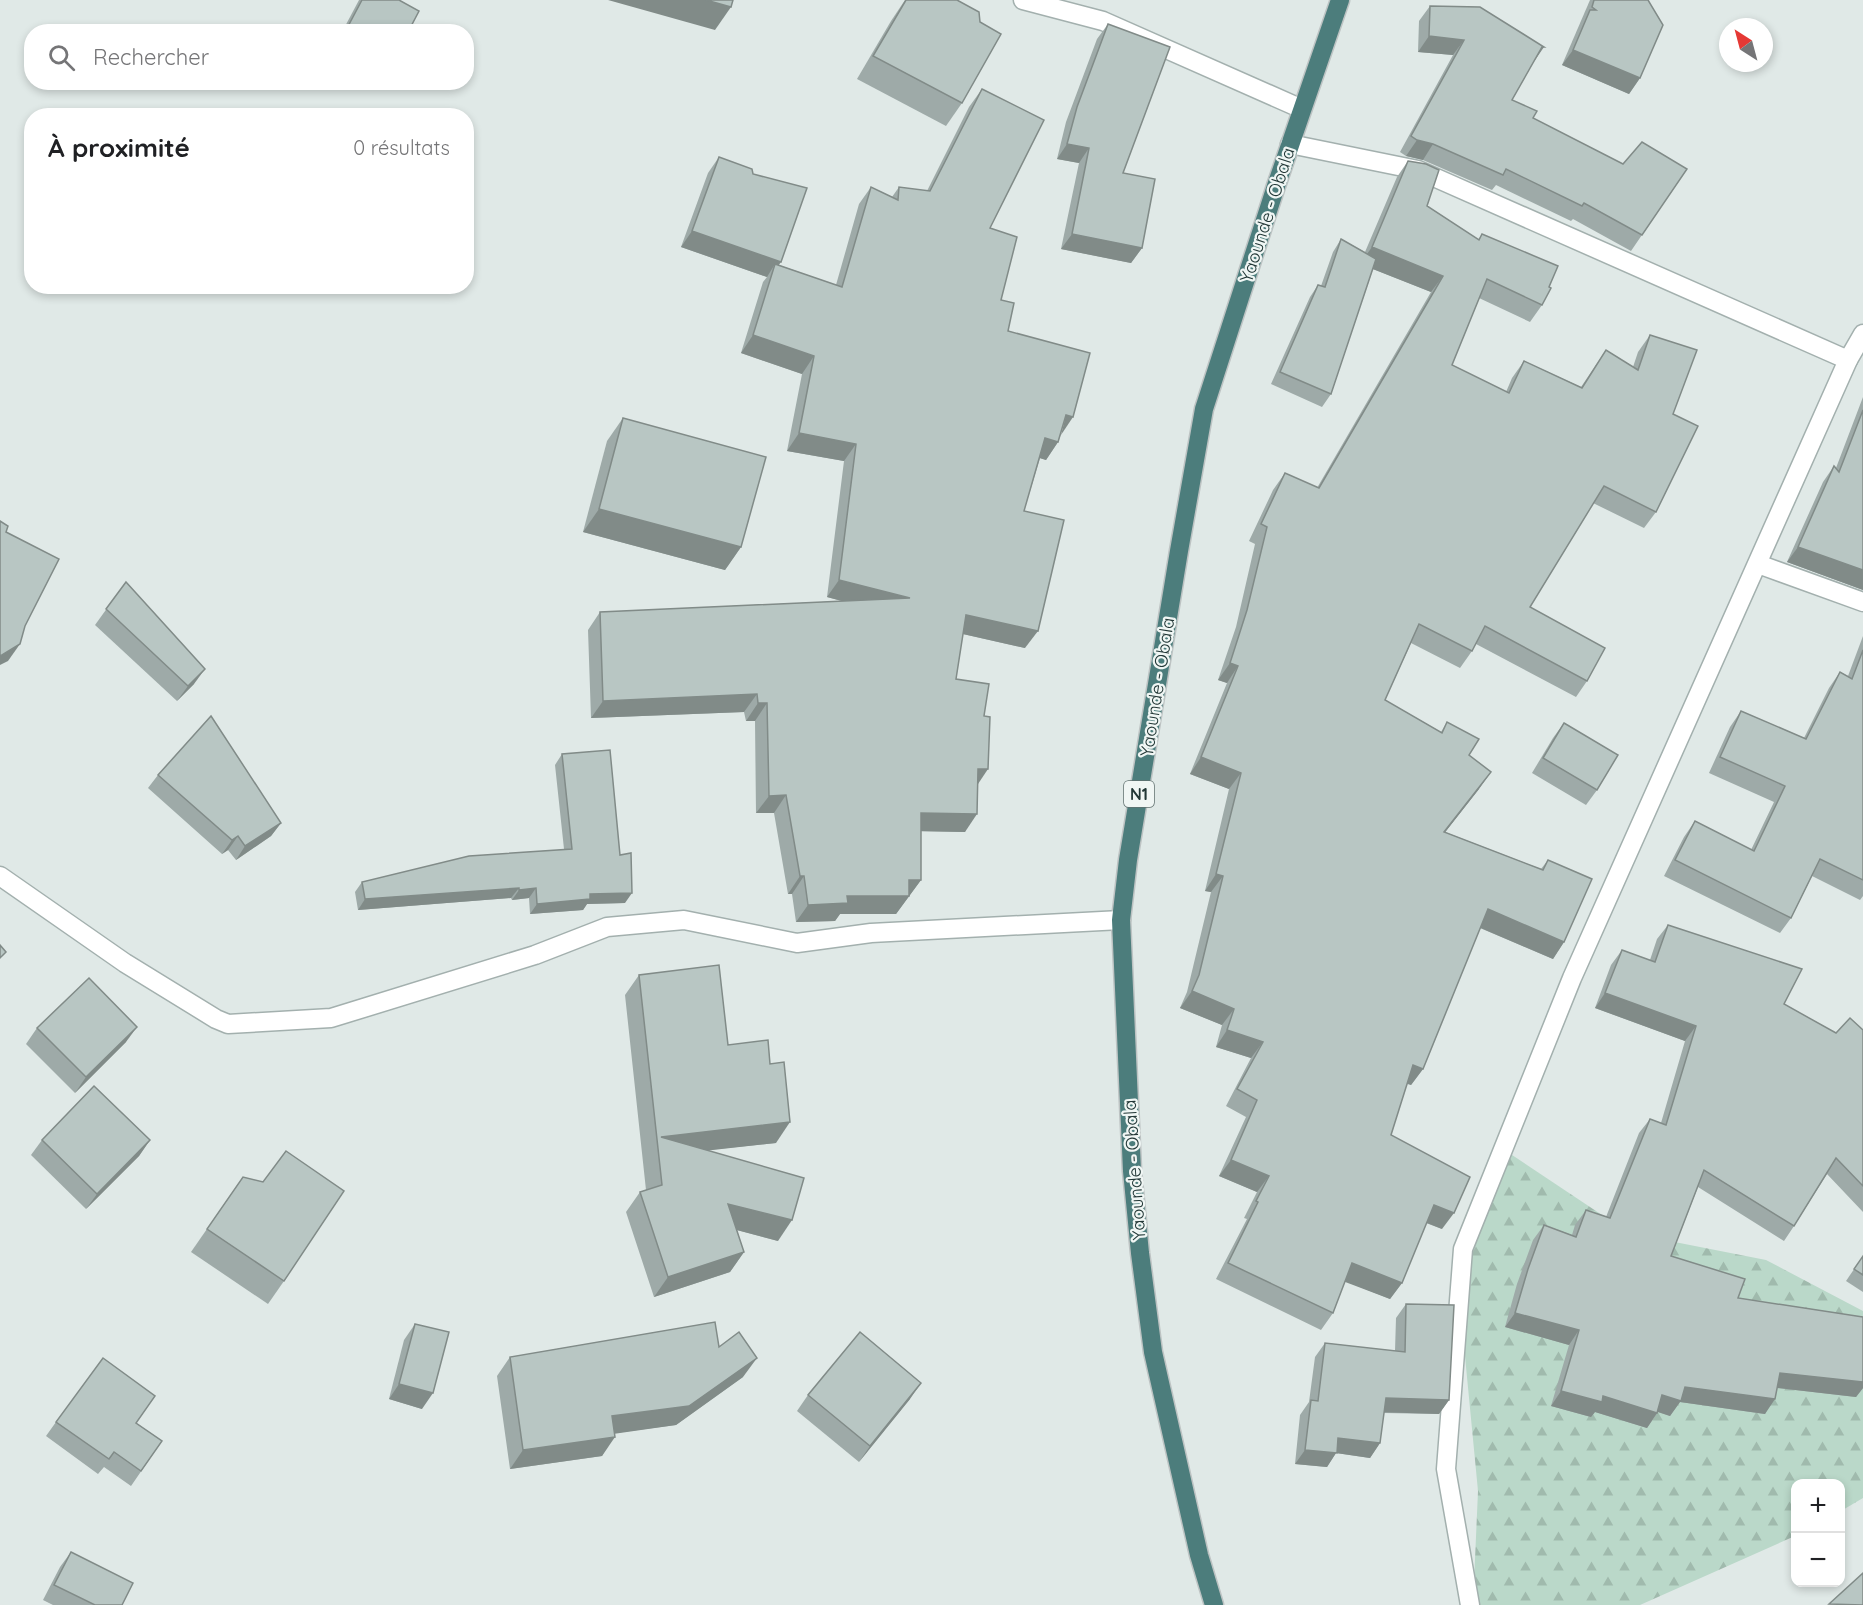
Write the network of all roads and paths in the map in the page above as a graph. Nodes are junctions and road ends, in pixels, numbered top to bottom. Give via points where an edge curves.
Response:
1 (1023, 0) edge
2 (1340, 0) edge
3 (1302, 109) junction
4 (1290, 144) junction
5 (1863, 334) edge
6 (1848, 360) junction
7 (1758, 564) junction
8 (1863, 602) edge
9 (0, 876) edge
10 (1121, 920) junction
11 (1214, 1605) edge
12 (1470, 1605) edge

1 - 3 street via 1103,21
2 - 3 highway, Yaounde - Obala / N1
3 - 4 highway, Yaounde - Obala / N1
4 - 6 street via 1418,170
4 - 10 highway, Yaounde - Obala / N1 via 1204,409
5 - 6 street
6 - 7 street
7 - 8 street
7 - 12 street via 1572,978 1463,1249 1446,1469
9 - 10 street via 125,963 228,1024 331,1018 535,955 608,927 684,920 797,943 871,933
10 - 11 highway, Yaounde - Obala / N1 via 1132,1171 1153,1352

